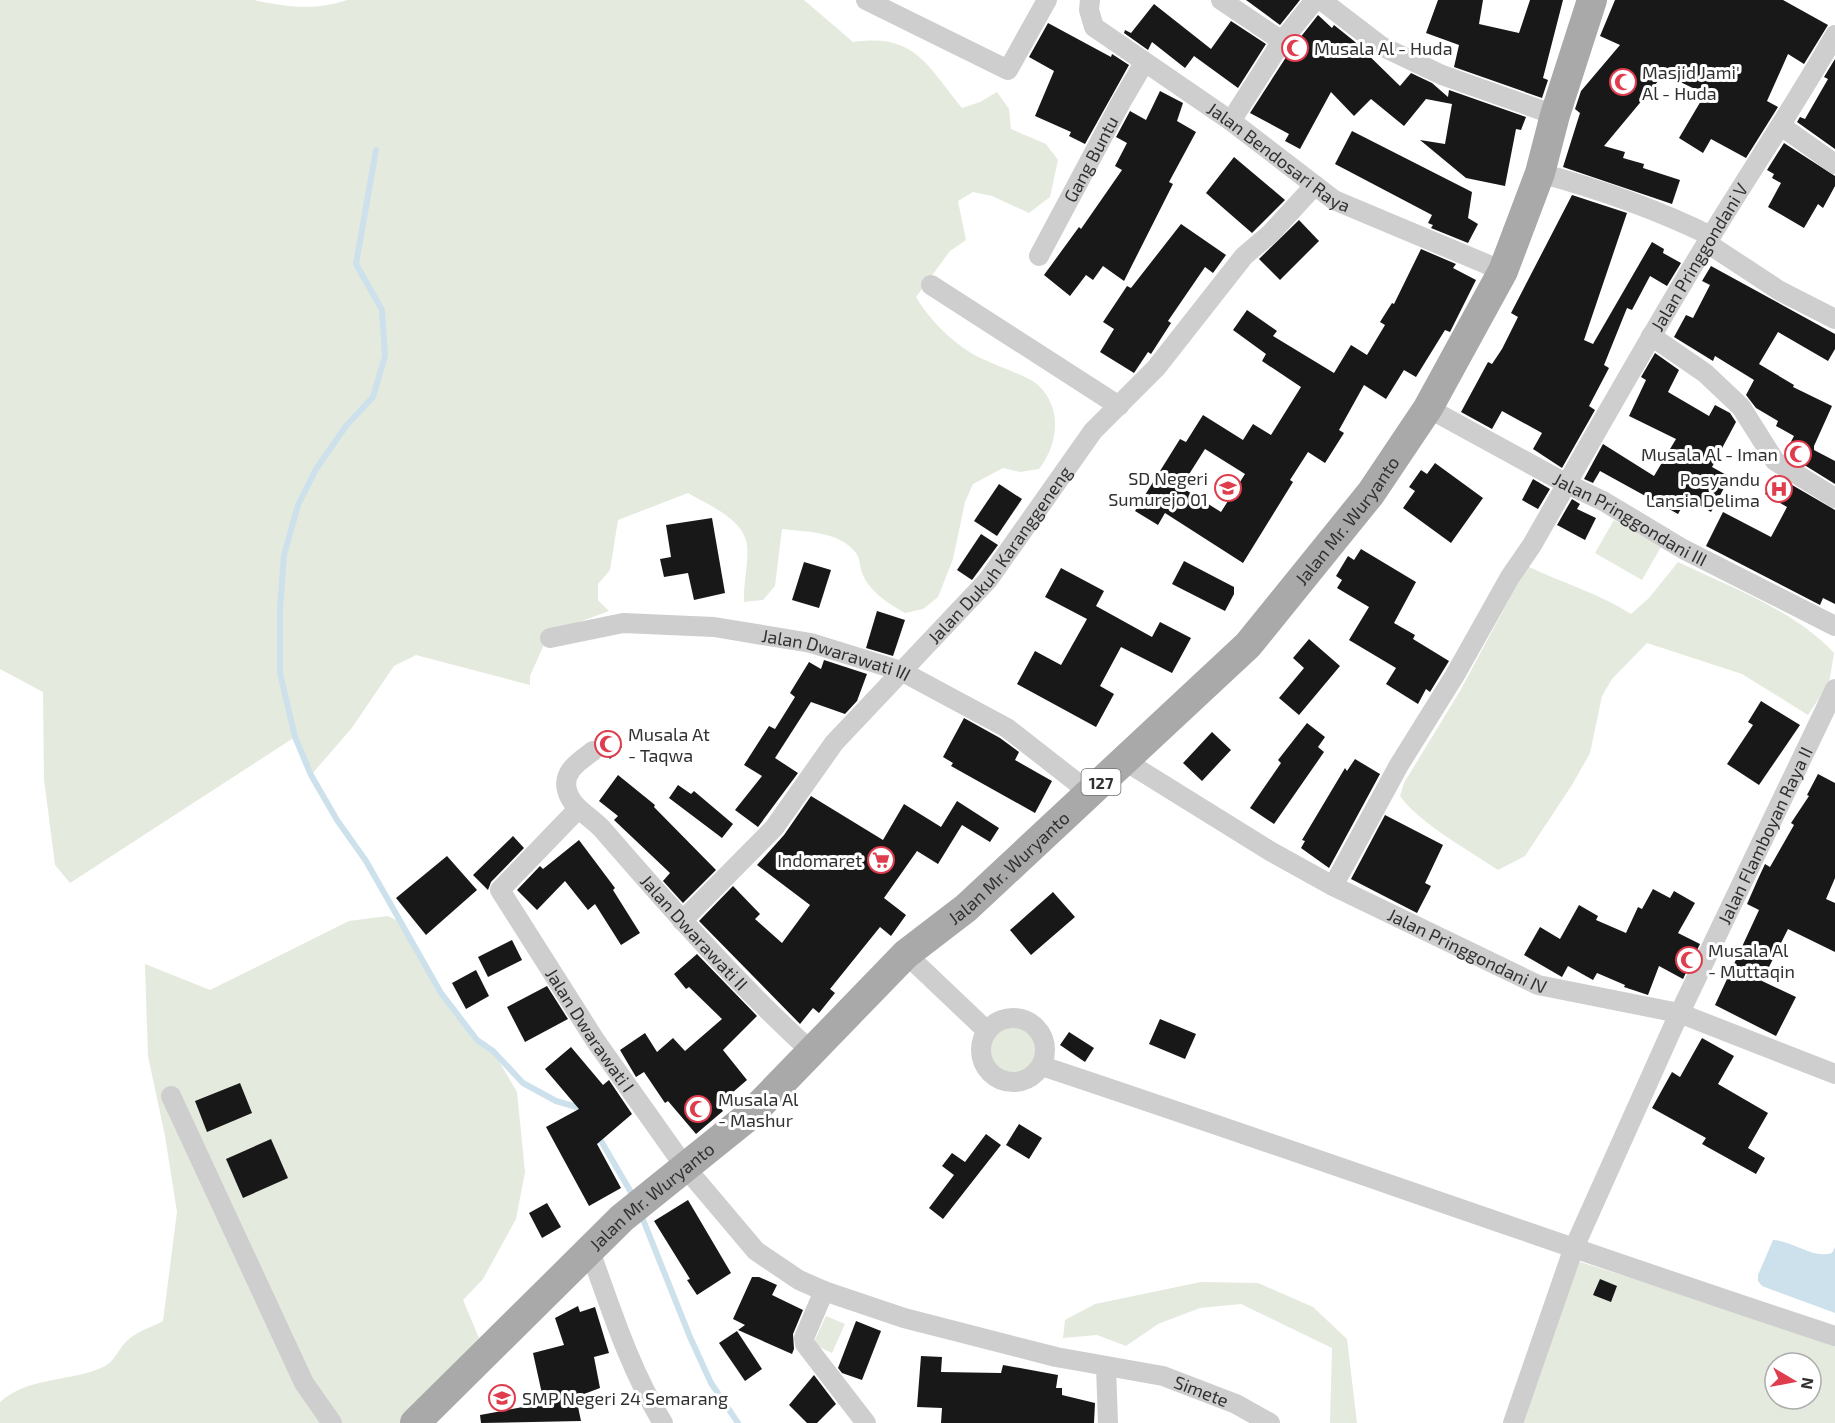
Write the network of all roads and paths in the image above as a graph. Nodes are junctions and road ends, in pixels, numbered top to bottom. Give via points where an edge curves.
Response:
1 (866, 0) edge
2 (1047, 0) edge
3 (1090, 0) edge
4 (1221, 0) edge
5 (1315, 0) edge
6 (1320, 0) edge
7 (1592, 0) edge
8 (1835, 35) edge
9 (1282, 41) junction
10 (1144, 63) junction
11 (1555, 115) junction
12 (1231, 122) junction
13 (1781, 126) junction
14 (1835, 164) edge
15 (1540, 173) junction
16 (1315, 184) junction
17 (1709, 239) junction
18 (1040, 256) dead end
19 (1503, 271) junction
20 (931, 285) dead end
21 (1835, 320) edge
22 (1651, 336) junction
23 (1119, 405) junction
24 (1428, 408) junction
25 (1567, 484) junction
26 (1835, 498) edge
27 (1835, 626) edge
28 (550, 638) dead end
29 (901, 671) junction
30 (1835, 689) edge
31 (593, 751) dead end
32 (1125, 761) junction
33 (1089, 792) junction
34 (578, 809) junction
35 (1333, 886) junction
36 (682, 921) junction
37 (906, 954) junction
38 (1679, 1013) junction
39 (987, 1031) junction
40 (812, 1052) junction
41 (1042, 1066) junction
42 (1835, 1074) edge
43 (171, 1096) dead end
44 (685, 1167) junction
45 (1573, 1250) junction
46 (590, 1251) junction
47 (824, 1292) junction
48 (1835, 1336) edge
49 (1106, 1367) junction
50 (332, 1423) edge
51 (415, 1423) edge
52 (663, 1423) edge
53 (866, 1423) edge
54 (1108, 1423) edge
55 (1270, 1423) edge
56 (1513, 1423) edge

1 - 2 street via 1008,70
3 - 10 street, Jalan Bendosari Raya via 1094,27
4 - 9 street
5 - 9 street
6 - 11 street via 1381,46 1442,75
7 - 11 main road, Jalan Mr. Wuryanto / 127
8 - 13 street, Jalan Pringgondani V
9 - 12 street
10 - 12 street, Jalan Bendosari Raya
10 - 18 street, Gang Buntu
11 - 15 main road, Jalan Mr. Wuryanto / 127
12 - 16 street, Jalan Bendosari Raya
13 - 14 street
13 - 17 street, Jalan Pringgondani V
15 - 17 street via 1659,211
15 - 19 main road, Jalan Mr. Wuryanto / 127
16 - 19 street, Jalan Bendosari Raya via 1334,200
16 - 23 street, Jalan Dukuh Karanggeneng via 1271,233 1244,256 1156,368
17 - 21 street via 1780,291
17 - 22 street, Jalan Pringgondani V
19 - 24 main road, Jalan Mr. Wuryanto / 127
20 - 23 street
22 - 25 street, Jalan Pringgondani V
22 - 26 street via 1706,373 1741,407 1775,461
23 - 29 street, Jalan Dukuh Karanggeneng via 1093,431 988,580
24 - 25 street, Jalan Pringgondani III
24 - 32 main road, Jalan Mr. Wuryanto / 127 via 1371,493 1248,645
25 - 27 street, Jalan Pringgondani III via 1683,549
25 - 35 street, Jalan Pringgondani V via 1399,765
28 - 29 street, Jalan Dwarawati III via 623,623 714,627 811,643
29 - 33 street, Jalan Dwarawati III via 1008,728
29 - 36 street, Jalan Dukuh Karanggeneng via 834,743 774,828
30 - 38 street, Jalan Flamboyan Raya II
31 - 34 street via 572,768 567,781 567,792
32 - 33 main road, Jalan Mr. Wuryanto / 127
32 - 35 street, Jalan Pringgondani IV
33 - 37 main road, Jalan Mr. Wuryanto / 127 via 966,908
34 - 36 street, Jalan Dwarawati II via 599,826
34 - 44 street, Jalan Dwarawati I via 500,890 595,1040
35 - 38 street, Jalan Pringgondani IV via 1538,985
36 - 40 street, Jalan Dwarawati II via 760,1005
37 - 39 street
37 - 40 main road, Jalan Mr. Wuryanto / 127
38 - 42 street, Jalan Pringgondani IV
38 - 45 street, Jalan Flamboyan Raya II
39 - 41 street via 997,1022 1024,1019 1044,1038
39 - 41 street via 981,1052 988,1071 996,1078 1017,1083 1027,1080
40 - 44 main road, Jalan Mr. Wuryanto / 127 via 750,1115
41 - 45 street via 1272,1142
43 - 50 street via 304,1383
44 - 46 main road, Jalan Mr. Wuryanto / 127 via 622,1218
44 - 47 street, Jalan Dwarawati I via 756,1251
45 - 48 street
45 - 56 street, Jalan Flamboyan Raya II
46 - 51 main road, Jalan Mr. Wuryanto / 127
46 - 52 street via 616,1324
47 - 49 street, Simete via 904,1318
47 - 53 street via 805,1344
49 - 54 street
49 - 55 street, Simete via 1163,1376 1236,1404

